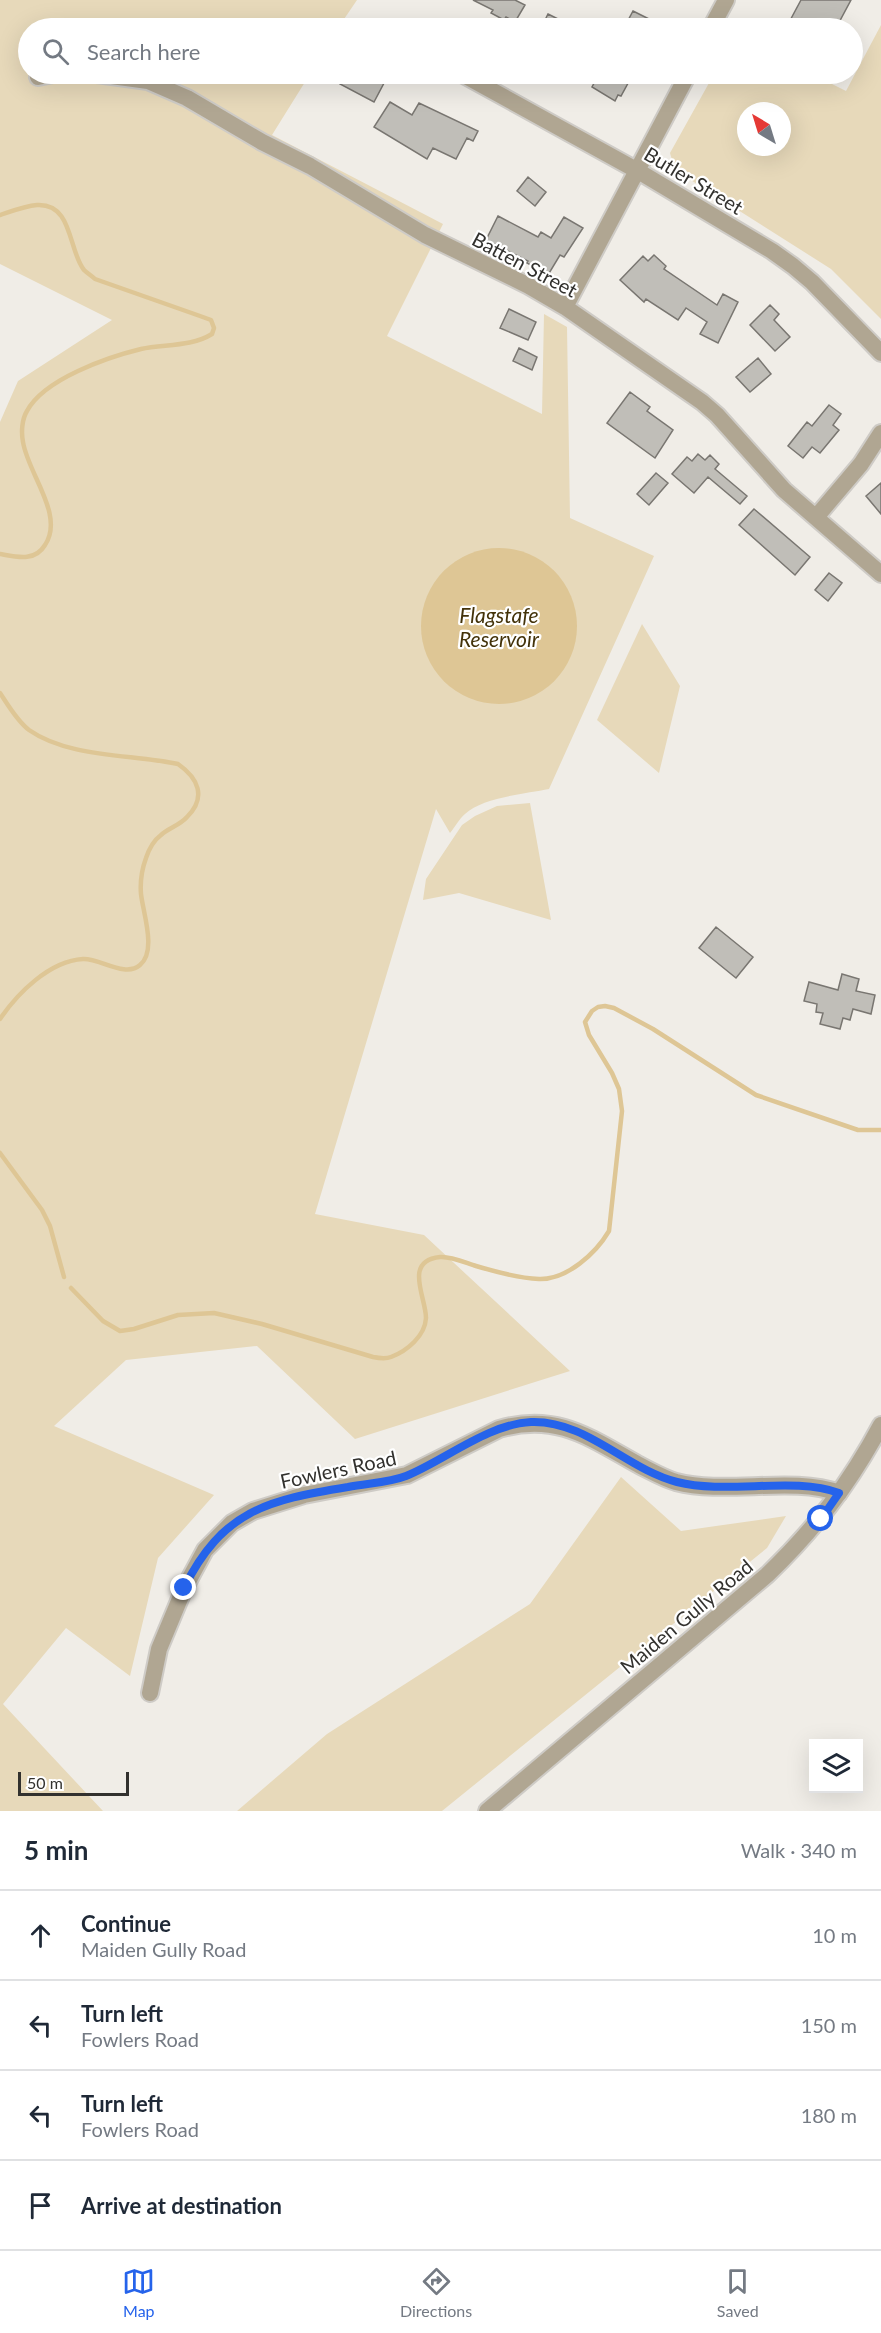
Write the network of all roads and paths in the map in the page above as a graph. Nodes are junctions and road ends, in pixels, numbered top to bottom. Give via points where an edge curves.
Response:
1 (726, 0) edge
2 (716, 18) edge
3 (155, 84) edge
4 (480, 84) edge
5 (683, 84) edge
6 (638, 171) junction
7 (565, 307) junction
8 (881, 353) edge
9 (881, 433) edge
10 (817, 516) junction
11 (881, 574) edge
12 (881, 1425) edge
13 (839, 1493) junction
14 (150, 1693) dead end
15 (487, 1811) edge

1 - 2 street
3 - 7 street, Batten Street via 188,98 310,166 425,235
4 - 6 street, Butler Street
5 - 6 street
6 - 7 street
6 - 8 street, Butler Street via 794,266
7 - 10 street, Batten Street via 702,402 784,490
9 - 10 street via 861,464
10 - 11 street, Batten Street
12 - 13 street, Maiden Gully Road
13 - 14 street, Fowlers Road via 818,1487 711,1486 674,1481 566,1428 544,1423 515,1424 407,1475 304,1495 253,1511 232,1523 205,1550 184,1588 159,1649
13 - 15 street, Maiden Gully Road via 821,1519 767,1575

